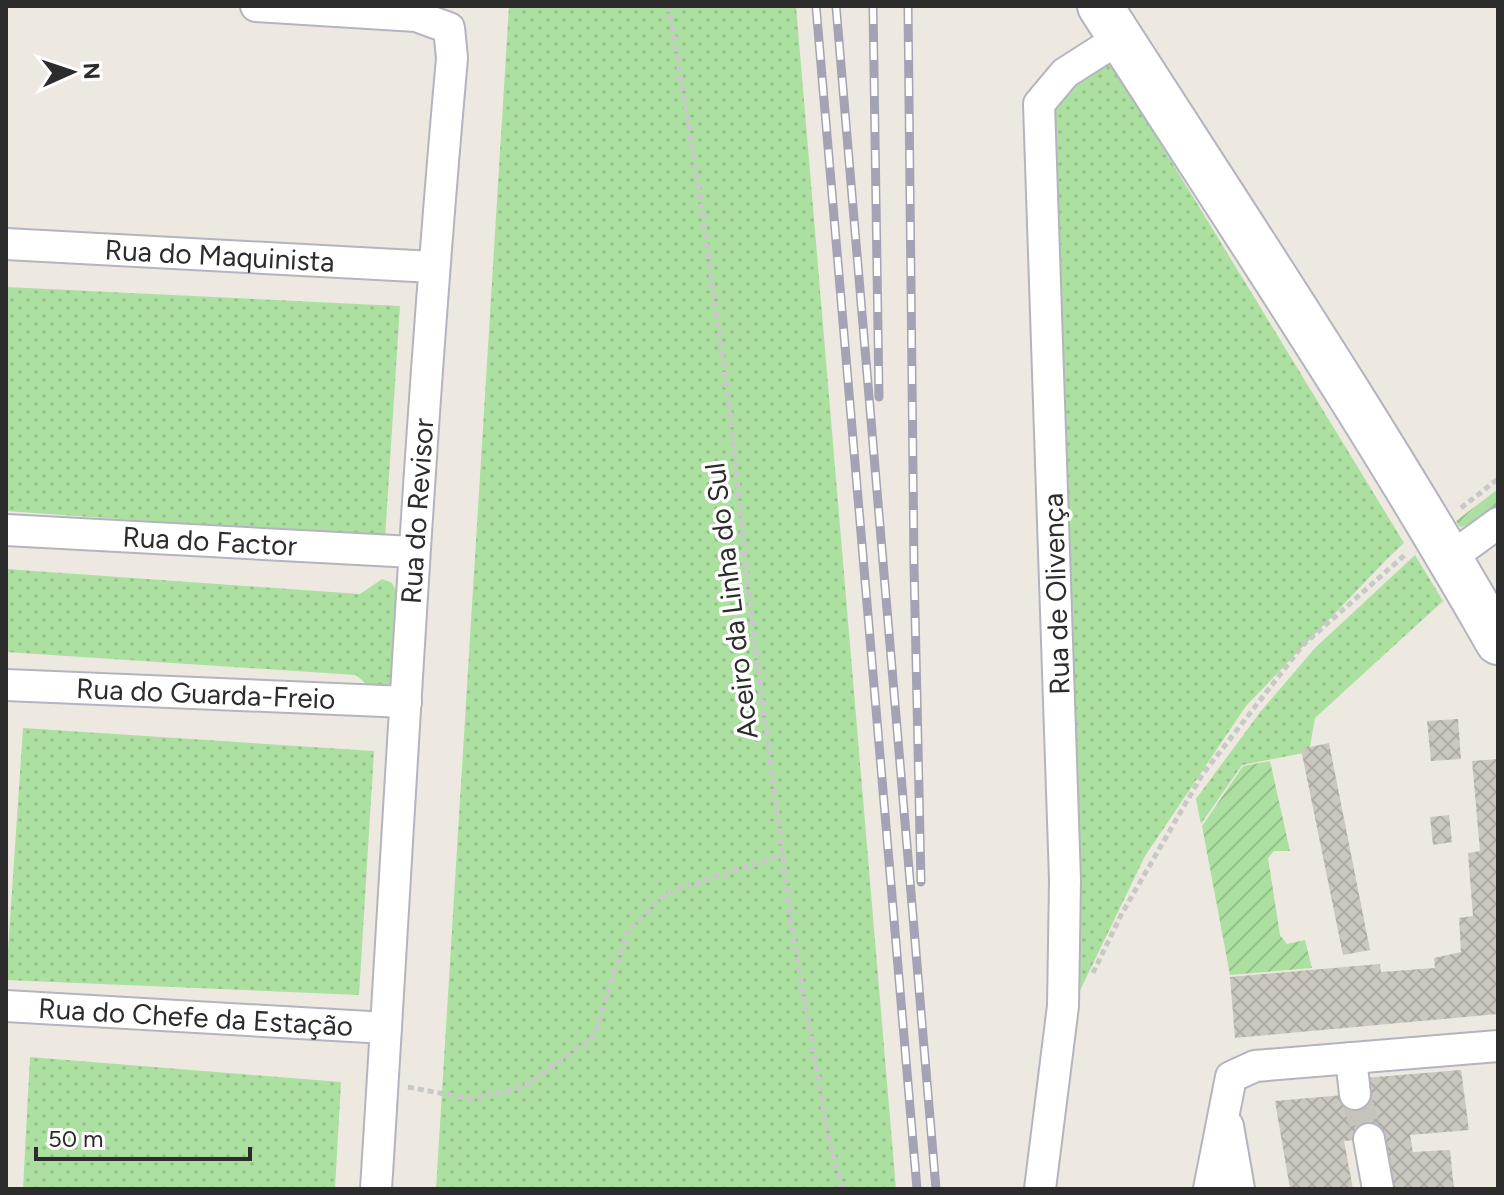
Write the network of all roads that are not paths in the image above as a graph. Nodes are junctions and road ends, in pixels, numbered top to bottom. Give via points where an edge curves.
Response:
1 (256, 6) edge
2 (1110, 22) edge
3 (6, 244) edge
4 (433, 267) junction
5 (1498, 523) edge
6 (6, 530) edge
7 (1442, 544) junction
8 (413, 552) junction
9 (1498, 642) edge
10 (6, 685) edge
11 (406, 702) junction
12 (6, 1006) edge
13 (386, 1028) junction
14 (1498, 1046) edge
15 (1351, 1058) junction
16 (1355, 1094) tunnel mouth
17 (1225, 1108) junction
18 (1369, 1139) tunnel mouth
19 (376, 1189) edge
20 (1040, 1189) edge
21 (1209, 1189) edge
22 (1239, 1189) edge
23 (1378, 1189) edge

1 - 4 street, Rua do Revisor via 416,16 449,28 452,58
2 - 7 main road
2 - 20 street, Rua de Olivença via 1039,104 1065,880 1063,1006
3 - 4 street, Rua do Maquinista
4 - 8 street, Rua do Revisor
5 - 7 street
6 - 8 street, Rua do Factor
7 - 9 main road
8 - 11 street, Rua do Revisor
10 - 11 street, Rua do Guarda-Freio
11 - 13 street, Rua do Revisor
12 - 13 street, Rua do Chefe da Estação
13 - 19 street, Rua do Revisor
14 - 15 street
15 - 16 street
15 - 17 street via 1255,1066 1231,1077
17 - 21 street
17 - 22 street
18 - 23 street

